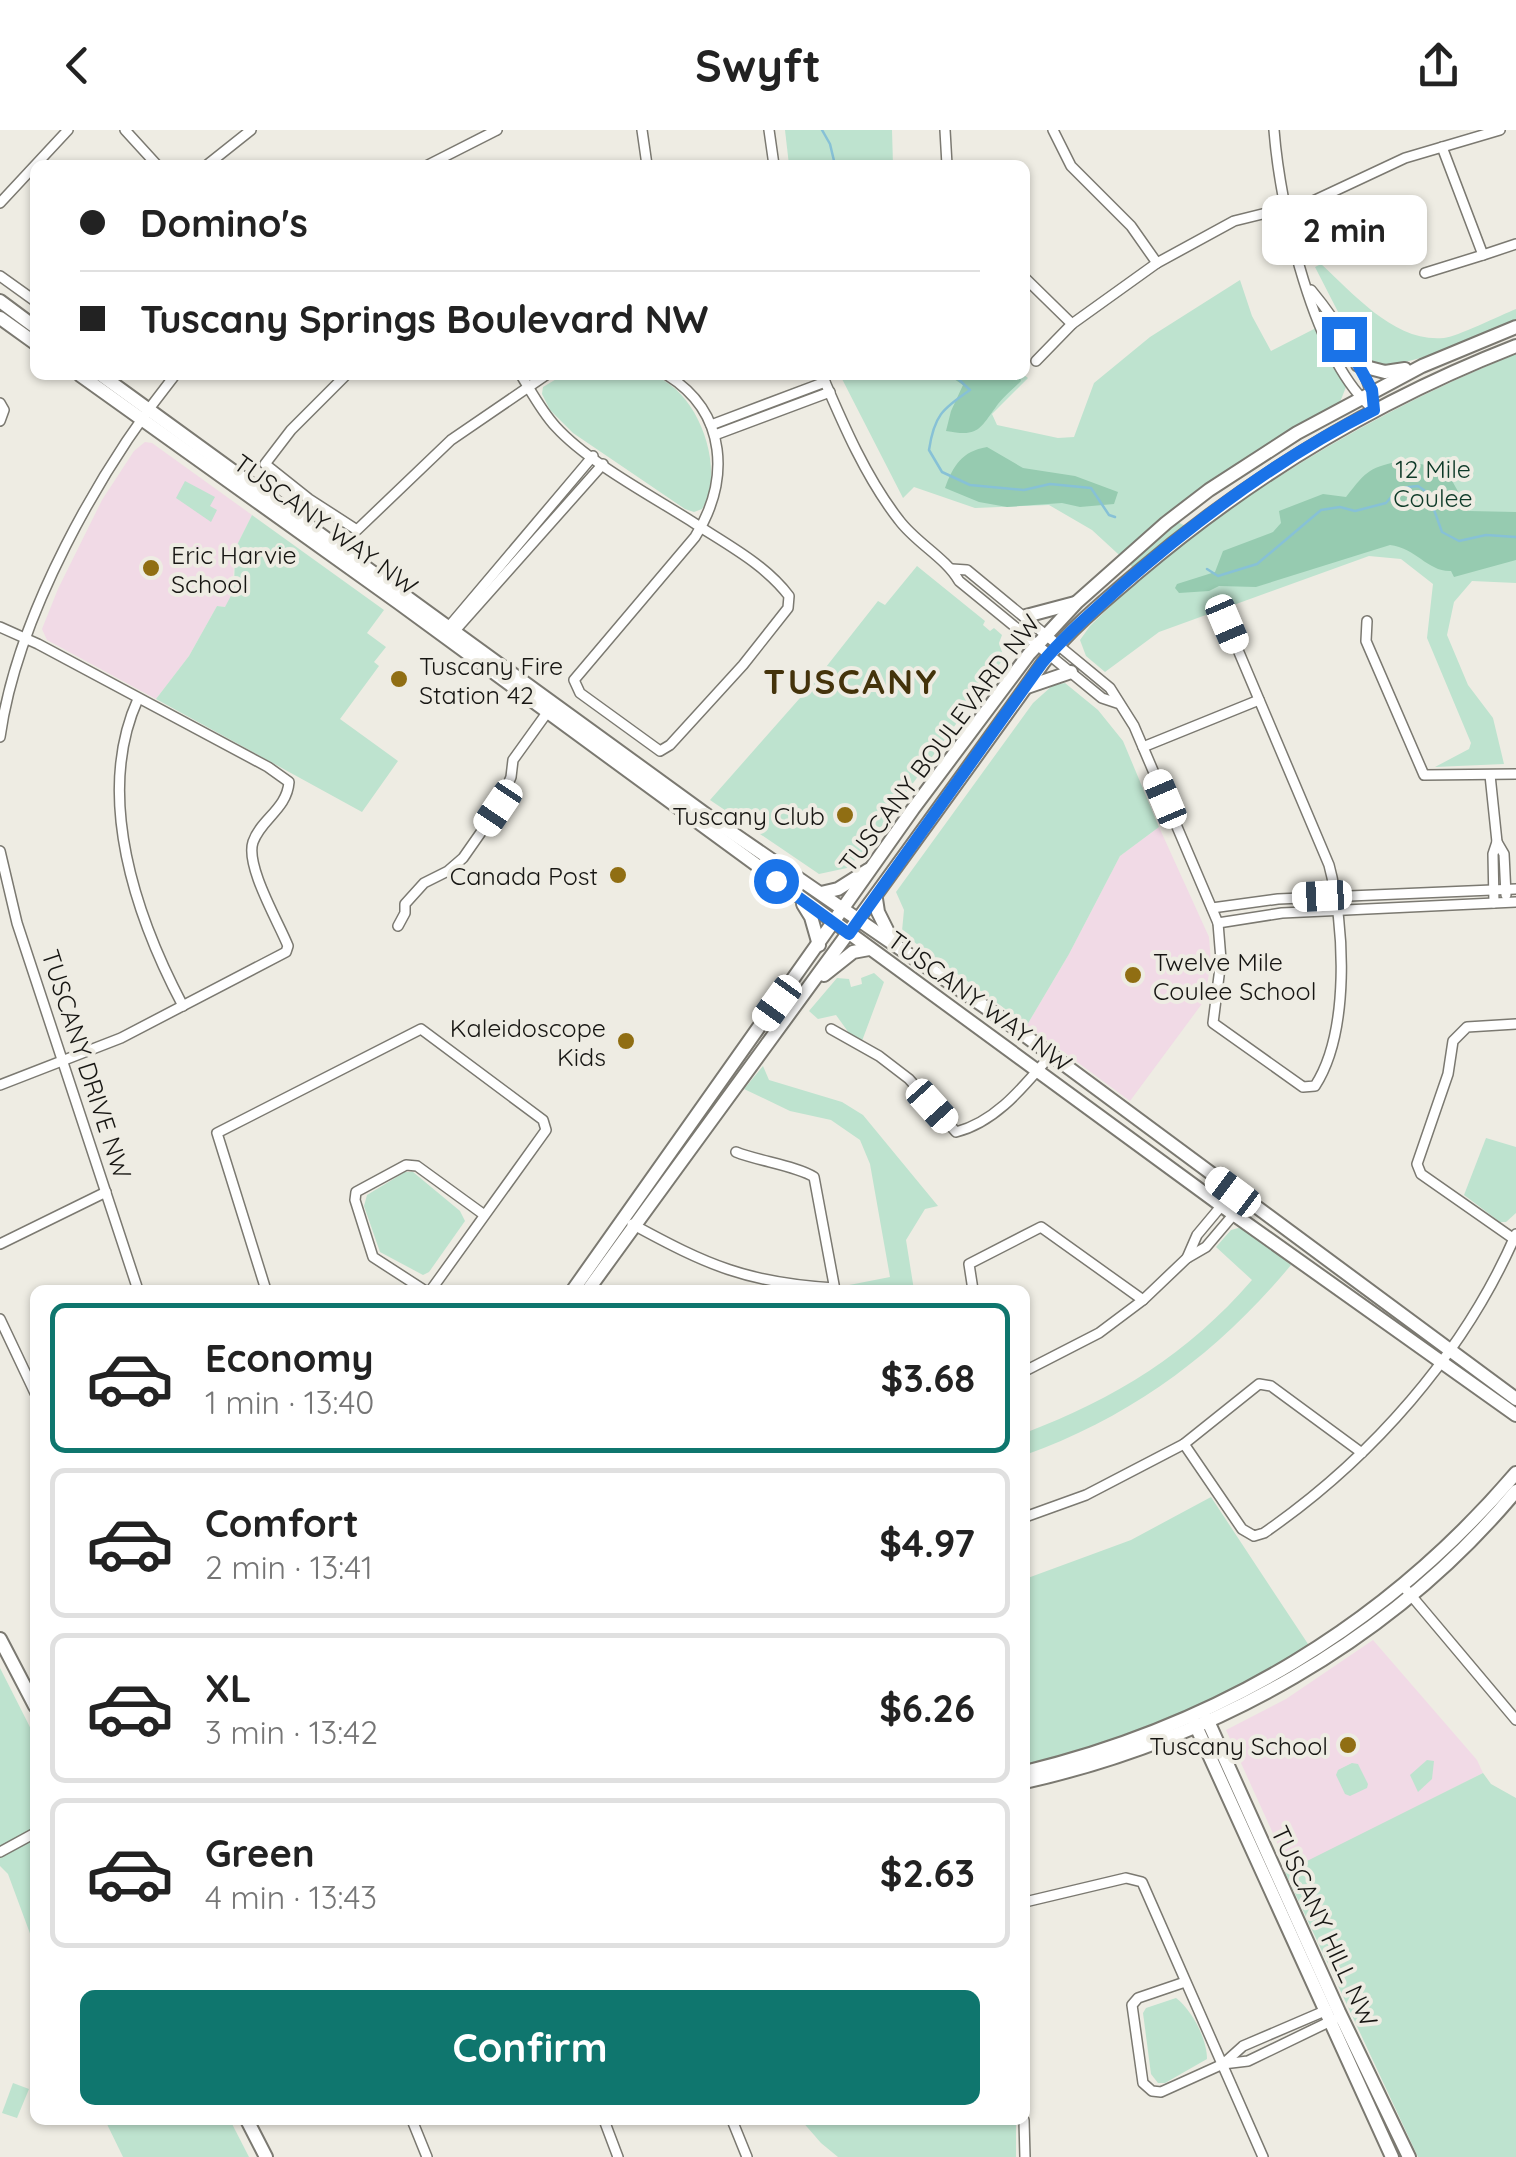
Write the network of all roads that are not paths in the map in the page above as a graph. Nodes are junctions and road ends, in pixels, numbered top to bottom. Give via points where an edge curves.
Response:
1 (68, 130) edge
2 (124, 130) edge
3 (251, 130) edge
4 (497, 130) edge
5 (642, 130) edge
6 (769, 130) edge
7 (945, 130) edge
8 (1053, 130) edge
9 (1274, 130) edge
10 (1500, 130) edge
11 (1442, 147) junction
12 (40, 160) edge
13 (151, 160) edge
14 (213, 160) edge
15 (438, 160) edge
16 (645, 160) edge
17 (773, 160) edge
18 (948, 160) edge
19 (30, 171) edge
20 (0, 204) edge
21 (1284, 208) junction
22 (1516, 244) edge
23 (1483, 255) junction
24 (1157, 263) junction
25 (1425, 273) dead end
26 (0, 276) edge
27 (1030, 283) edge
28 (1306, 284) junction
29 (30, 297) edge
30 (0, 302) edge
31 (0, 318) edge
32 (30, 323) edge
33 (1072, 324) junction
34 (1516, 327) edge
35 (30, 339) edge
36 (1516, 346) edge
37 (1036, 361) dead end
38 (1358, 364) junction
39 (1422, 366) junction
40 (88, 380) edge
41 (106, 380) edge
42 (171, 380) edge
43 (341, 380) edge
44 (525, 380) edge
45 (538, 380) edge
46 (676, 380) edge
47 (826, 383) edge
48 (528, 386) junction
49 (1372, 390) junction
50 (1358, 397) junction
51 (0, 403) edge
52 (1374, 410) junction
53 (145, 415) junction
54 (0, 422) edge
55 (713, 430) junction
56 (594, 456) junction
57 (603, 464) junction
58 (701, 528) junction
59 (952, 570) junction
60 (1077, 602) junction
61 (1026, 616) junction
62 (1367, 621) dead end
63 (1227, 624) dead end
64 (0, 627) edge
65 (449, 632) junction
66 (26, 638) junction
67 (1042, 639) junction
68 (1054, 649) junction
69 (1071, 672) junction
70 (1025, 688) junction
71 (138, 699) junction
72 (1259, 700) junction
73 (1117, 704) junction
74 (550, 709) junction
75 (0, 737) edge
76 (1143, 748) junction
77 (1516, 774) edge
78 (1490, 775) junction
79 (0, 851) edge
80 (874, 866) junction
81 (1505, 889) edge
82 (821, 894) junction
83 (1336, 895) junction
84 (799, 898) junction
85 (876, 899) junction
86 (1511, 902) edge
87 (1494, 903) junction
88 (1212, 908) junction
89 (844, 909) junction
90 (1338, 910) junction
91 (860, 920) junction
92 (834, 923) junction
93 (1218, 923) junction
94 (398, 926) dead end
95 (849, 934) junction
96 (895, 945) junction
97 (819, 946) junction
98 (868, 948) junction
99 (803, 993) junction
100 (184, 1006) junction
101 (1516, 1024) edge
102 (831, 1029) dead end
103 (1050, 1056) junction
104 (62, 1060) junction
105 (1038, 1070) junction
106 (0, 1085) edge
107 (736, 1152) dead end
108 (106, 1192) junction
109 (1239, 1196) junction
110 (1228, 1210) junction
111 (483, 1214) junction
112 (630, 1223) junction
113 (1515, 1236) edge
114 (0, 1244) edge
115 (136, 1285) edge
116 (264, 1285) edge
117 (419, 1285) edge
118 (431, 1285) edge
119 (577, 1285) edge
120 (591, 1285) edge
121 (788, 1285) edge
122 (834, 1285) edge
123 (972, 1285) edge
124 (1142, 1300) junction
125 (0, 1318) edge
126 (1445, 1356) junction
127 (1030, 1368) edge
128 (30, 1382) edge
129 (1516, 1399) edge
130 (1516, 1415) edge
131 (1184, 1444) junction
132 (1362, 1452) junction
133 (1516, 1473) edge
134 (1516, 1490) edge
135 (1030, 1515) edge
136 (1407, 1591) junction
137 (0, 1639) edge
138 (30, 1696) edge
139 (1200, 1720) junction
140 (1516, 1720) edge
141 (1030, 1771) edge
142 (1030, 1781) edge
143 (30, 1836) edge
144 (0, 1852) edge
145 (1030, 1901) edge
146 (1185, 1982) junction
147 (1333, 2015) junction
148 (1223, 2064) junction
149 (250, 2125) edge
150 (414, 2125) edge
151 (606, 2125) edge
152 (734, 2125) edge
153 (1024, 2125) edge
154 (266, 2157) edge
155 (427, 2157) edge
156 (618, 2157) edge
157 (747, 2157) edge
158 (1025, 2157) edge
159 (1263, 2157) edge
160 (1392, 2157) edge
161 (1409, 2157) edge

1 - 12 street
2 - 13 street
3 - 14 street
4 - 15 street
5 - 16 street
6 - 17 street
7 - 18 street
8 - 24 street via 1071,166 1132,226
9 - 21 street
10 - 11 street
11 - 21 street
11 - 23 street
19 - 20 street
21 - 24 street via 1222,226
21 - 28 street
22 - 23 street
23 - 25 street
24 - 33 street
26 - 29 street
27 - 33 street
28 - 38 street
28 - 50 street via 1317,322
30 - 32 street
31 - 35 street
33 - 37 street
34 - 39 street, TUSCANY BOULEVARD NW
36 - 52 street, TUSCANY BOULEVARD NW
38 - 39 street via 1386,372
38 - 49 street
39 - 49 street, TUSCANY BOULEVARD NW
40 - 53 street, TUSCANY WAY NW
41 - 53 street, TUSCANY WAY NW
42 - 53 street
43 - 48 street via 265,460 352,530 421,466
44 - 48 street
45 - 48 street
46 - 55 street
47 - 55 street
47 - 59 street via 887,504
48 - 56 street via 557,429
49 - 50 street, TUSCANY BOULEVARD NW
49 - 52 street
50 - 52 street
50 - 60 street, TUSCANY BOULEVARD NW via 1210,490
51 - 54 street
52 - 68 street, TUSCANY BOULEVARD NW via 1263,476 1166,548
53 - 65 street, TUSCANY WAY NW
53 - 66 street via 80,521
55 - 58 street via 718,481
56 - 57 street
56 - 65 street
57 - 58 street
57 - 65 street
58 - 58 street via 574,677 580,693 658,749 665,749 788,608 789,596 775,579
59 - 61 street via 967,570
59 - 67 street
60 - 61 street
60 - 67 street, TUSCANY BOULEVARD NW
61 - 67 street
62 - 78 street via 1366,641 1424,774
63 - 72 street
64 - 66 street
65 - 74 street, TUSCANY WAY NW
66 - 71 street
66 - 75 street
67 - 68 street
67 - 80 street, TUSCANY BOULEVARD NW
68 - 69 street
68 - 70 street, TUSCANY BOULEVARD NW
68 - 73 street via 1110,688
69 - 70 street
69 - 73 street
70 - 85 street, TUSCANY BOULEVARD NW
71 - 100 street via 121,759 124,838 157,951
71 - 100 street via 289,782 283,803 252,843 288,946
72 - 76 street
72 - 83 street
73 - 76 street
74 - 82 street, TUSCANY WAY NW
74 - 84 street, TUSCANY WAY NW
74 - 94 street via 514,760 498,808 464,858 424,883 405,904
76 - 88 street
77 - 78 street
78 - 81 street
79 - 104 street, TUSCANY DRIVE NW
80 - 82 street
80 - 89 street, TUSCANY BOULEVARD NW
81 - 83 street
81 - 86 street
81 - 87 street
82 - 89 street, TUSCANY WAY NW
83 - 88 street
83 - 90 street
84 - 92 street, TUSCANY WAY NW
84 - 97 street
85 - 91 street, TUSCANY BOULEVARD NW
85 - 96 street
86 - 87 street
87 - 90 street
88 - 93 street
89 - 91 street, TUSCANY WAY NW
89 - 92 street, TUSCANY BOULEVARD NW
90 - 93 street
90 - 93 street via 1343,967 1333,1035 1315,1086 1303,1087 1213,1023
91 - 95 street, TUSCANY BOULEVARD NW
91 - 96 street, TUSCANY WAY NW
92 - 95 street, TUSCANY WAY NW
92 - 97 street, TUSCANY BOULEVARD NW
95 - 98 street, TUSCANY WAY NW
95 - 99 street, TUSCANY BOULEVARD NW
96 - 103 street, TUSCANY WAY NW
97 - 112 street, TUSCANY BOULEVARD NW
98 - 99 street via 845,957
98 - 105 street, TUSCANY WAY NW
99 - 112 street, TUSCANY BOULEVARD NW
100 - 104 street
101 - 113 street via 1466,1027 1453,1041 1417,1164 1422,1174
102 - 105 street via 880,1056 956,1132 975,1127
103 - 105 street
103 - 109 street, TUSCANY WAY NW
104 - 106 street
104 - 108 street, TUSCANY DRIVE NW
105 - 110 street, TUSCANY WAY NW
107 - 122 street via 814,1177
108 - 114 street
108 - 115 street, TUSCANY DRIVE NW
109 - 110 street
109 - 126 street, TUSCANY WAY NW
110 - 124 street
110 - 126 street, TUSCANY WAY NW
111 - 116 street via 546,1130 543,1120 420,1029 217,1133
111 - 117 street via 417,1166 406,1165 356,1192 372,1257
111 - 118 street
112 - 119 street, TUSCANY BOULEVARD NW
112 - 120 street, TUSCANY BOULEVARD NW
112 - 121 street via 748,1278
113 - 126 street
123 - 124 street via 969,1264 1041,1227
124 - 127 street via 1099,1333
125 - 128 street
126 - 129 street, TUSCANY WAY NW
126 - 130 street, TUSCANY WAY NW
126 - 132 street
131 - 132 street via 1259,1384
131 - 132 street via 1242,1529 1254,1536
131 - 135 street via 1098,1490
133 - 136 street
134 - 136 street via 1469,1542
136 - 139 street
136 - 140 street
137 - 138 street
139 - 141 street
139 - 142 street via 1097,1764
139 - 147 street, TUSCANY HILL NW
143 - 144 street
145 - 146 street via 1126,1878 1142,1882
146 - 148 street
146 - 148 street via 1132,2006 1143,2083 1162,2092
147 - 148 street via 1248,2061
147 - 148 street via 1242,2046
147 - 160 street, TUSCANY HILL NW
147 - 161 street, TUSCANY HILL NW
148 - 159 street
149 - 154 street
150 - 155 street
151 - 156 street
152 - 157 street
153 - 158 street

